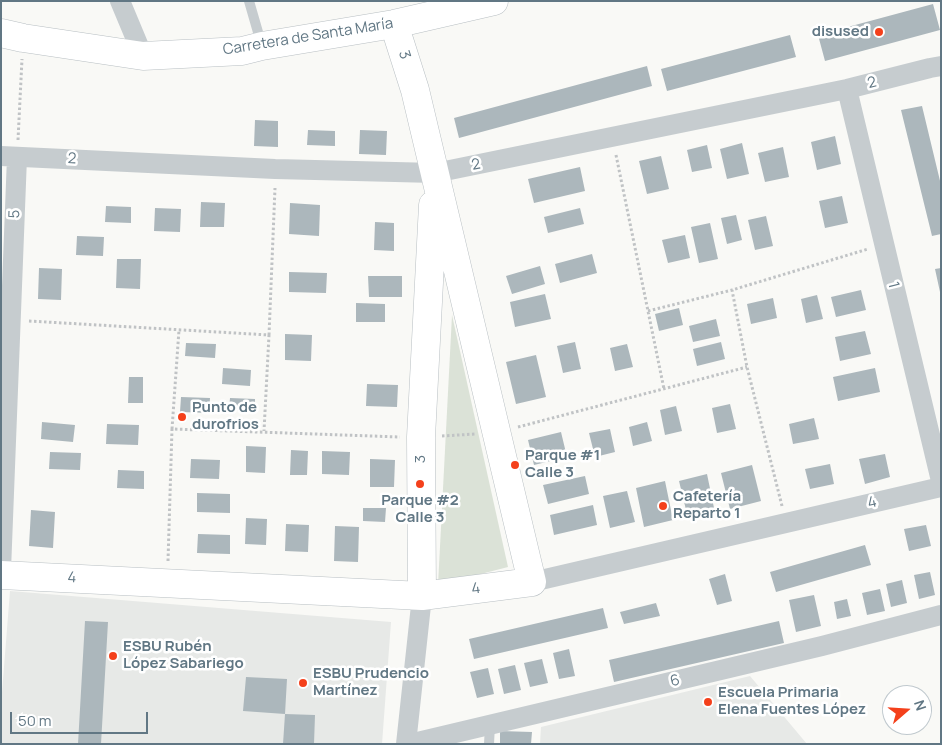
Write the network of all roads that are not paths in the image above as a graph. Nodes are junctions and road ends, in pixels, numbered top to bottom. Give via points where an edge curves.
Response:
1 (120, 1) edge
2 (249, 1) edge
3 (494, 1) edge
4 (394, 24) junction
5 (12, 35) edge
6 (262, 46) junction
7 (143, 56) junction
8 (941, 66) edge
9 (847, 89) junction
10 (9, 156) edge
11 (435, 173) junction
12 (941, 481) edge
13 (941, 487) edge
14 (1, 570) edge
15 (1, 575) edge
16 (532, 582) junction
17 (422, 596) junction
18 (941, 615) edge
19 (489, 734) edge
20 (407, 744) edge

1 - 7 street
2 - 6 lane
3 - 4 street, Carretera de Santa María
4 - 6 street, Carretera de Santa María
4 - 11 street, 3 via 415,90
5 - 7 street, Carretera de Santa María
6 - 7 street, Carretera de Santa María via 242,51
8 - 9 street, 2
9 - 11 street, 2
9 - 12 street, 1
10 - 11 street, 2
10 - 14 street, 5 via 11,320
11 - 16 street, 3
11 - 17 street, 3 via 421,438
13 - 16 street, 4
15 - 17 street, 4
16 - 17 street, 4
17 - 20 street, 3
18 - 19 street, 6
19 - 20 street, 6

